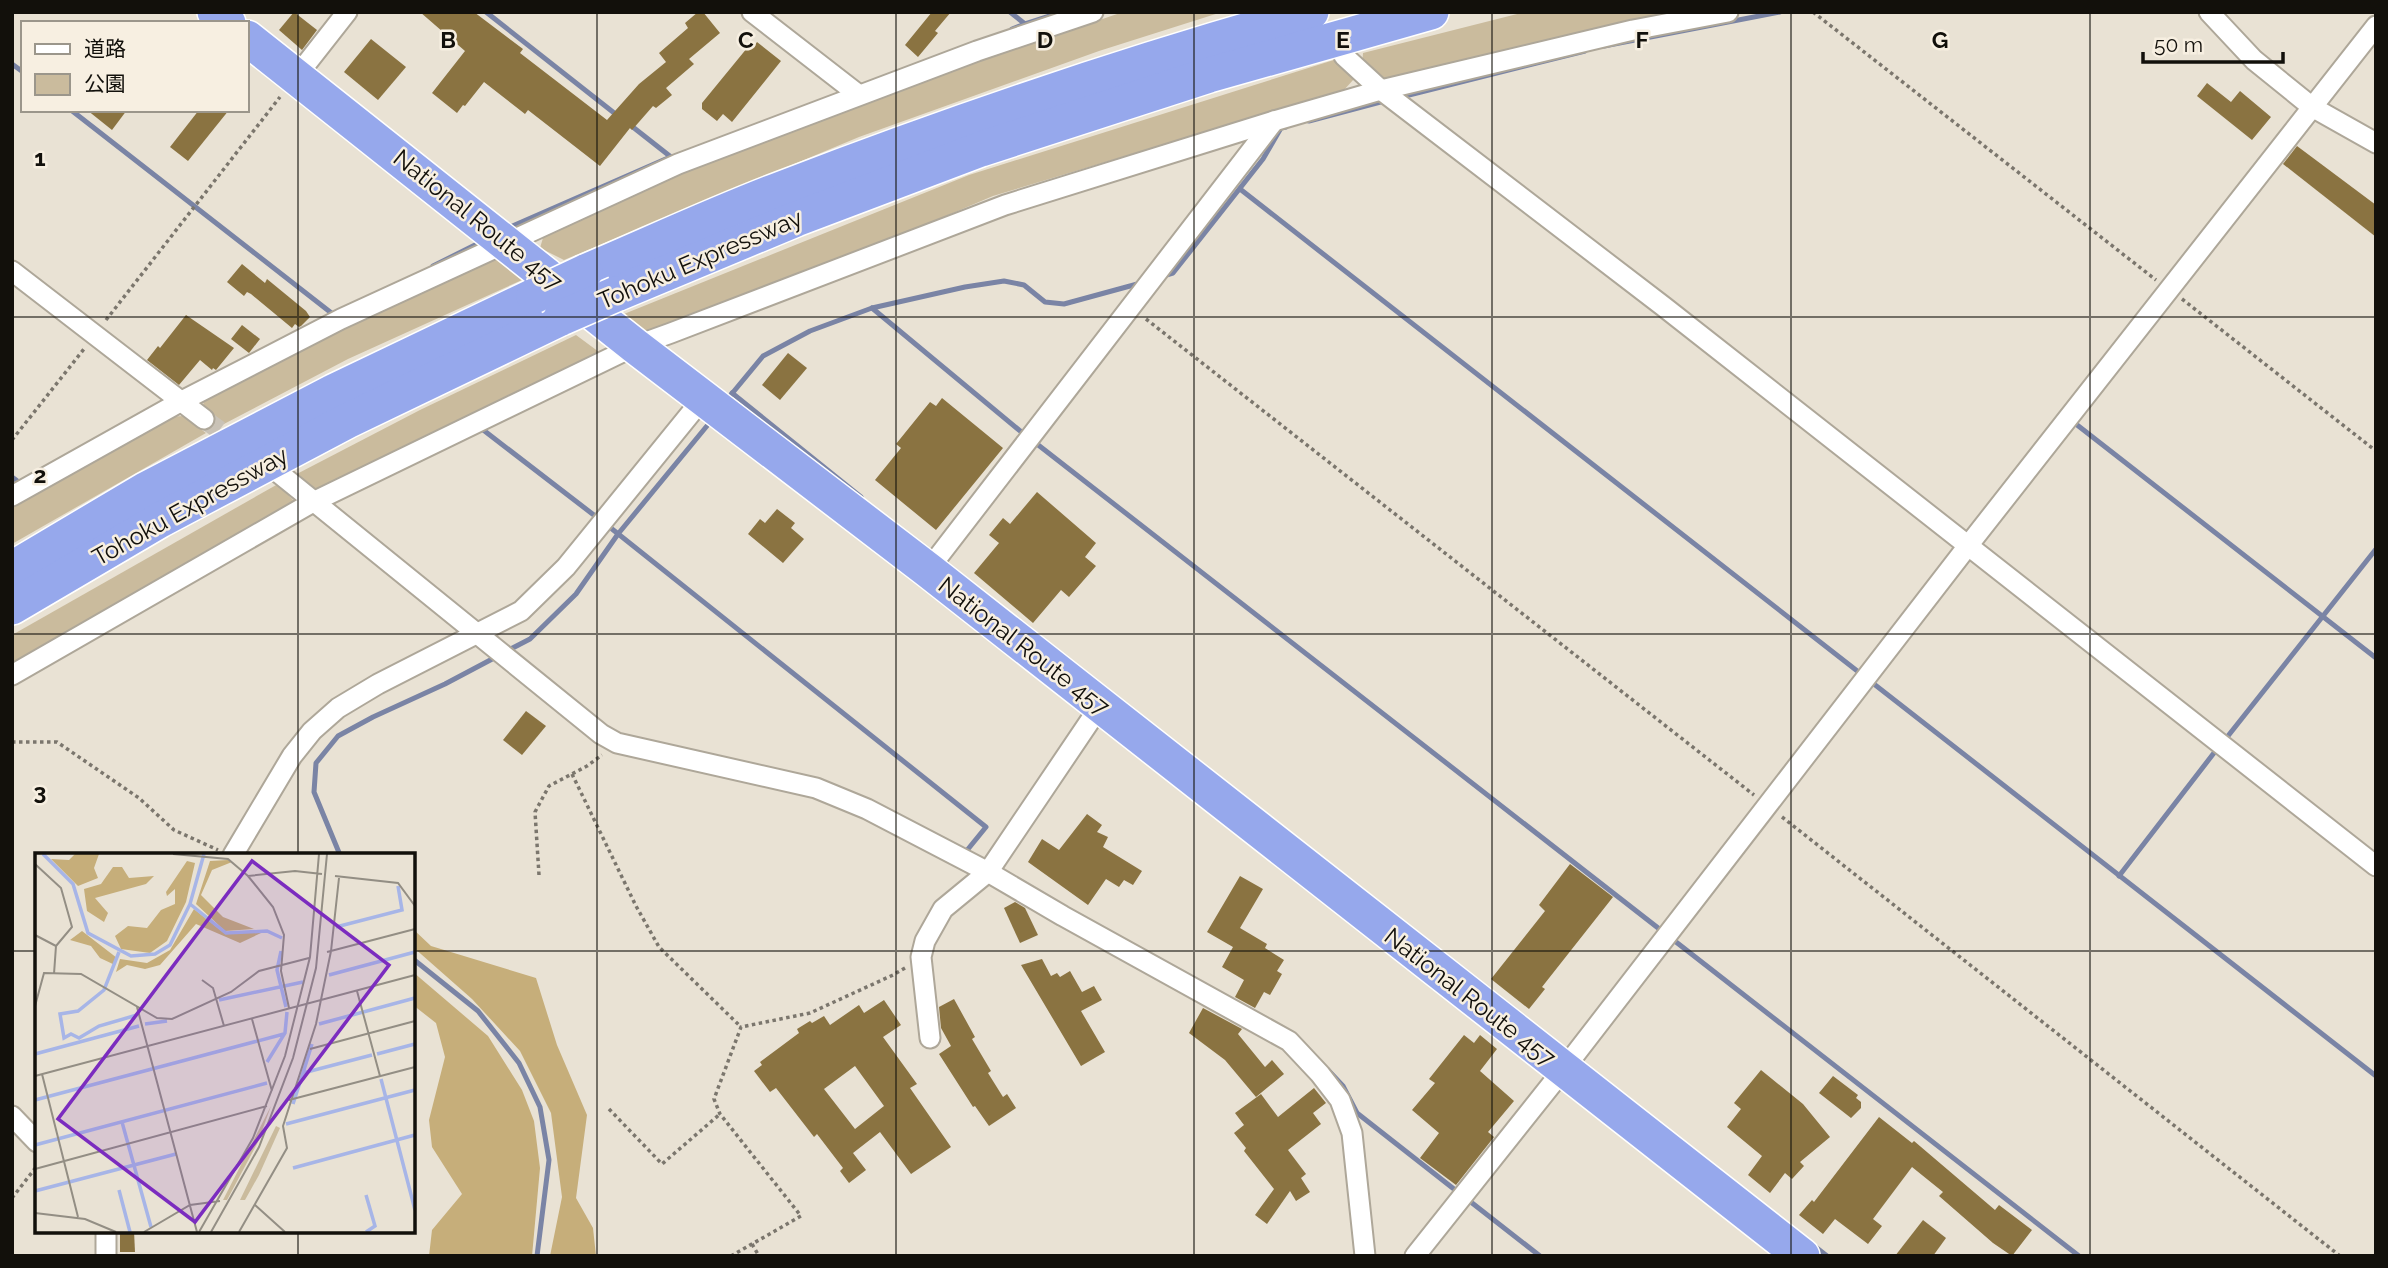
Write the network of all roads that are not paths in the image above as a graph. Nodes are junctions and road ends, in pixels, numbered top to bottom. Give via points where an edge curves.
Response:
1 (347, 12) edge
2 (752, 12) edge
3 (1093, 12) edge
4 (1311, 12) edge
5 (1431, 12) edge
6 (1728, 12) edge
7 (2209, 12) edge
8 (2376, 26) edge
9 (248, 39) edge
10 (1344, 55) dead end
11 (296, 76) junction
12 (1381, 90) junction
13 (859, 95) junction
14 (2312, 107) junction
15 (1274, 121) junction
16 (2376, 143) edge
17 (507, 243) junction
18 (12, 271) edge
19 (635, 346) junction
20 (704, 397) junction
21 (180, 402) junction
22 (204, 419) tunnel mouth
23 (280, 474) dead end
24 (12, 496) edge
25 (313, 502) junction
26 (1967, 547) junction
27 (12, 569) edge
28 (928, 570) junction
29 (12, 607) edge
30 (479, 634) junction
31 (12, 675) edge
32 (1100, 706) junction
33 (225, 853) edge
34 (2376, 866) edge
35 (988, 872) junction
36 (930, 1038) dead end
37 (1563, 1070) junction
38 (12, 1116) edge
39 (35, 1140) edge
40 (106, 1233) edge
41 (106, 1256) edge
42 (1365, 1256) edge
43 (1415, 1256) edge
44 (1802, 1256) edge

1 - 11 street
2 - 13 street
3 - 13 street
4 - 27 highway, Tohoku Expressway, bridge via 1194,45 780,189 585,272 333,392 145,490
5 - 29 highway, Tohoku Expressway, bridge via 1209,75 981,149 616,294 335,427 160,520
6 - 12 street
7 - 14 street via 2254,60
8 - 14 street
9 - 11 highway, National Route 457
10 - 12 street
11 - 17 highway, National Route 457
12 - 15 street
12 - 26 street
13 - 17 street via 678,164
14 - 16 street
14 - 26 street
15 - 19 street via 1006,205
15 - 28 street
17 - 19 highway, National Route 457
17 - 21 street via 341,319
18 - 21 street
19 - 20 highway, National Route 457
19 - 25 street
20 - 28 highway, National Route 457
20 - 30 street via 566,568 521,611
21 - 22 street
21 - 24 street
23 - 25 street
25 - 30 street
25 - 31 street
26 - 34 street
26 - 37 street
28 - 32 highway, National Route 457
30 - 33 street via 338,708 292,756
30 - 35 street via 617,743 816,788 867,809
32 - 35 street
32 - 37 highway, National Route 457
35 - 36 street via 943,909 925,941 921,957
35 - 42 street via 1289,1041 1340,1101 1352,1133
37 - 43 street
37 - 44 highway, National Route 457
38 - 39 street
40 - 41 street

